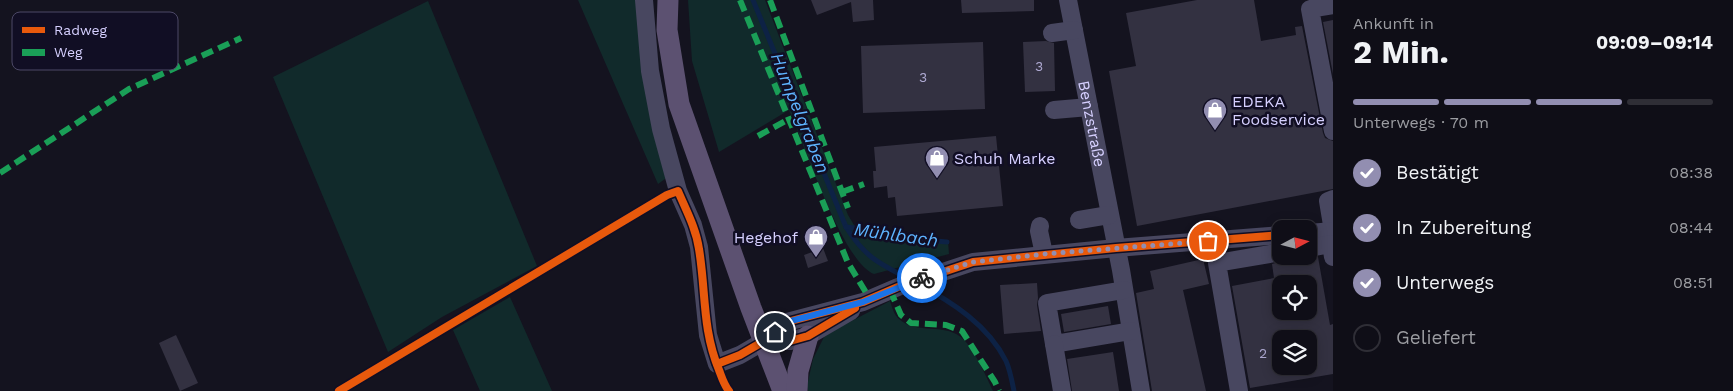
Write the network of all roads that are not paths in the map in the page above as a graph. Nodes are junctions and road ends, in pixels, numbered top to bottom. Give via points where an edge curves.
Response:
1 (644, 0) edge
2 (668, 0) edge
3 (1068, 0) edge
4 (1333, 5) edge
5 (1074, 30) junction
6 (1052, 33) dead end
7 (1089, 107) junction
8 (1054, 110) dead end
9 (1333, 131) edge
10 (1333, 199) edge
11 (1109, 215) junction
12 (1079, 220) dead end
13 (1040, 226) dead end
14 (1333, 231) edge
15 (1318, 232) edge
16 (1272, 236) edge
17 (1318, 246) edge
18 (1116, 248) junction
19 (1044, 254) junction
20 (1272, 254) edge
21 (1333, 257) edge
22 (1124, 290) junction
23 (863, 302) junction
24 (1131, 331) junction
25 (808, 336) junction
26 (764, 341) junction
27 (1054, 344) junction
28 (783, 391) edge
29 (797, 391) edge
30 (1062, 391) edge
31 (1141, 391) edge
32 (1238, 391) edge

1 - 26 street via 652,81 661,129 678,191 699,247 708,335 716,364
2 - 26 main road via 667,30 679,104
3 - 5 street, Benzstraße
4 - 9 street via 1310,9
5 - 6 street
5 - 7 street, Benzstraße
7 - 8 street
7 - 11 street, Benzstraße
10 - 14 street via 1328,201
11 - 12 street
11 - 18 street, Benzstraße
13 - 19 street
14 - 15 street
16 - 18 street
17 - 21 street via 1331,244
18 - 19 street
18 - 22 street, Benzstraße
19 - 23 street via 973,262
20 - 32 street via 1217,263
22 - 24 street, Benzstraße
22 - 27 street via 1047,303
23 - 25 street
23 - 26 street via 787,322
24 - 27 street
24 - 31 street, Benzstraße
25 - 26 street via 790,341
25 - 29 main road via 798,371
26 - 28 main road
27 - 30 street

